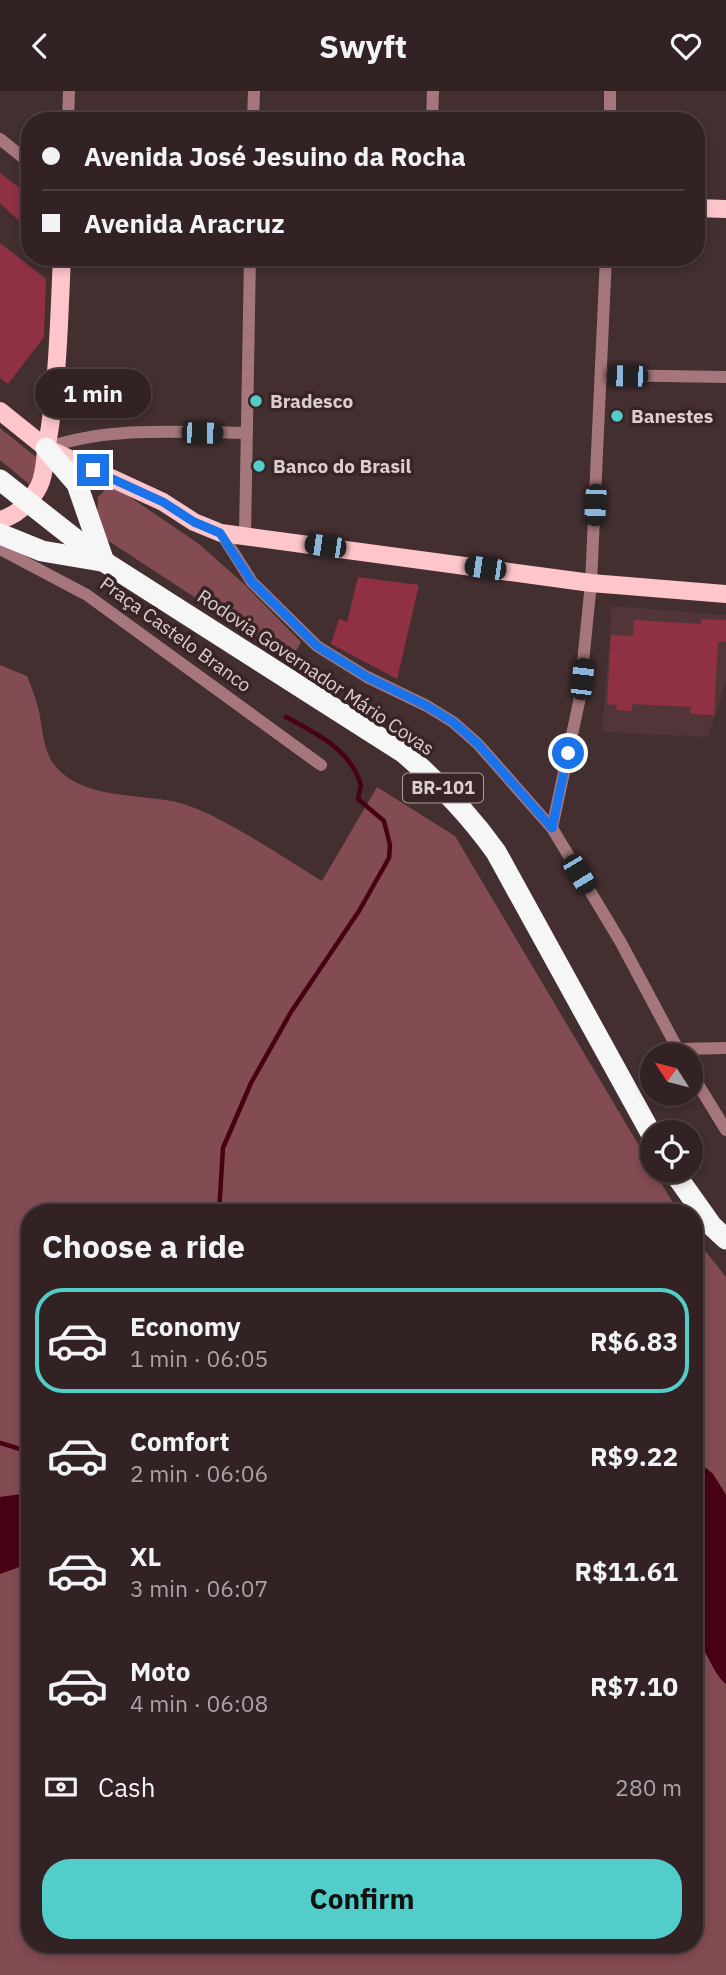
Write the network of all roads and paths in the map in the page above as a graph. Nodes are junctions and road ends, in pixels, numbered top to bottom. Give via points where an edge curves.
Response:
1 (69, 91) edge
2 (254, 91) edge
3 (433, 91) edge
4 (610, 91) edge
5 (68, 112) edge
6 (253, 112) edge
7 (432, 112) edge
8 (610, 112) edge
9 (0, 139) edge
10 (21, 156) edge
11 (705, 208) edge
12 (726, 209) edge
13 (62, 266) edge
14 (250, 266) edge
15 (606, 266) edge
16 (602, 375) junction
17 (726, 377) edge
18 (0, 411) edge
19 (247, 433) junction
20 (46, 448) junction
21 (0, 480) edge
22 (28, 503) junction
23 (0, 520) edge
24 (220, 533) junction
25 (0, 534) edge
26 (245, 535) junction
27 (0, 549) edge
28 (103, 561) junction
29 (592, 583) junction
30 (726, 594) edge
31 (321, 765) dead end
32 (552, 828) junction
33 (675, 1043) edge
34 (726, 1048) edge
35 (704, 1050) edge
36 (704, 1095) edge
37 (644, 1120) edge
38 (726, 1131) edge
39 (682, 1183) edge
40 (696, 1204) edge
41 (703, 1213) edge
42 (726, 1239) edge

1 - 5 street
2 - 6 street
3 - 7 street
4 - 8 street
9 - 10 street
11 - 12 main road
13 - 20 main road via 54,413
14 - 19 street
15 - 16 street
16 - 17 street
16 - 29 street
18 - 20 main road
19 - 20 street via 102,434
19 - 26 street
20 - 22 main road via 44,473
20 - 24 main road
20 - 28 highway via 77,484
21 - 22 highway, Rodovia Governador Mário Covas / BR-101
22 - 23 main road
22 - 28 highway, Rodovia Governador Mário Covas / BR-101
24 - 26 main road
24 - 32 street via 252,582 317,646 453,722
25 - 28 highway via 42,551
26 - 29 main road
27 - 31 street, Praça Castelo Branco via 87,595
28 - 37 highway, Rodovia Governador Mário Covas / BR-101 via 404,753 441,785 496,852
29 - 30 main road
29 - 32 street via 579,702
32 - 33 street
34 - 35 street
36 - 38 street
39 - 40 highway
41 - 42 highway

